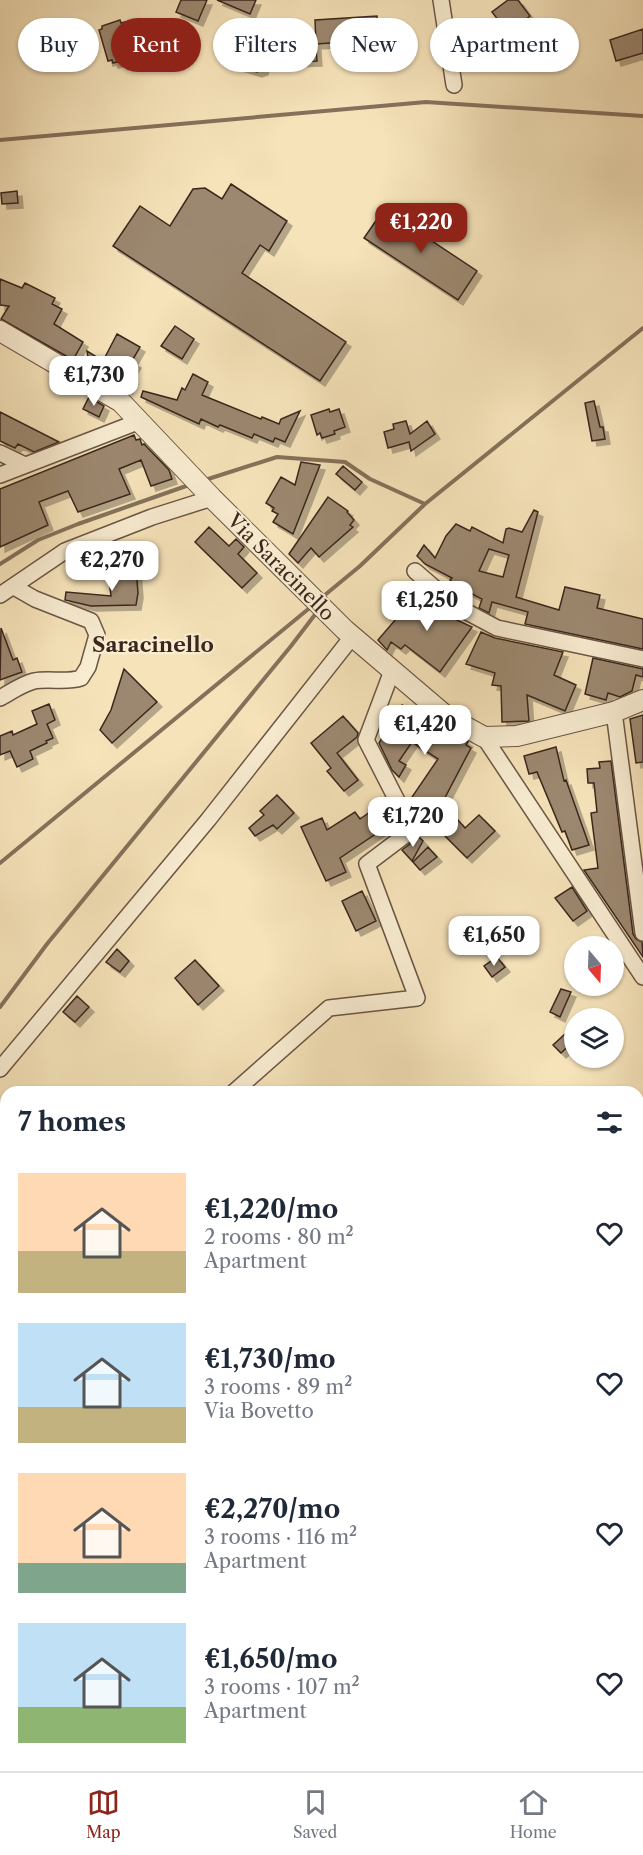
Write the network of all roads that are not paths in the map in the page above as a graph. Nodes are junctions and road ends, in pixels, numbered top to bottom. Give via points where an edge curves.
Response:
1 (441, 0) edge
2 (454, 85) dead end
3 (0, 331) edge
4 (140, 421) junction
5 (0, 453) edge
6 (25, 465) junction
7 (0, 475) edge
8 (209, 495) junction
9 (415, 571) dead end
10 (14, 587) junction
11 (0, 596) edge
12 (348, 633) junction
13 (643, 659) edge
14 (392, 671) junction
15 (0, 698) edge
16 (643, 700) edge
17 (614, 712) junction
18 (484, 737) junction
19 (643, 933) edge
20 (642, 970) edge
21 (0, 1069) edge
22 (241, 1086) edge

1 - 2 street
3 - 4 street, Via Saracinello via 121,402
4 - 6 street
4 - 8 street, Via Saracinello
5 - 6 street
6 - 7 street
8 - 10 street via 65,551
8 - 12 street, Via Saracinello
9 - 13 street via 445,597 497,628
10 - 11 street
10 - 15 street via 91,621 98,635 81,678 31,682
12 - 14 street, Via Saracinello
12 - 21 street via 208,820
14 - 18 street, Via Saracinello via 446,716
14 - 22 street via 366,740 412,830 367,864 417,998 329,1008
16 - 17 street
17 - 18 street via 517,736
17 - 19 street
18 - 20 street

